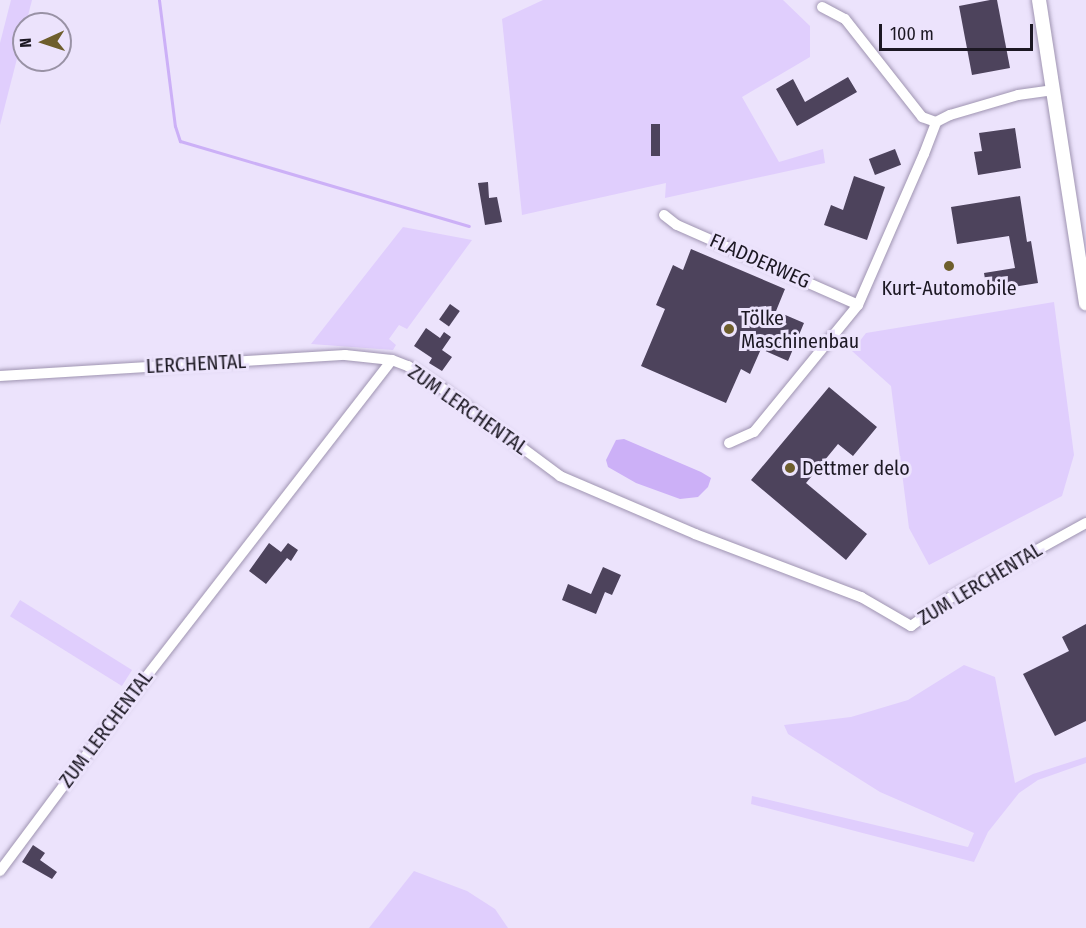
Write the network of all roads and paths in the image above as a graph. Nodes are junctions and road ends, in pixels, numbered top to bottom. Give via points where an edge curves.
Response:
1 (1039, 0) edge
2 (822, 7) dead end
3 (1054, 90) junction
4 (936, 122) junction
5 (664, 215) dead end
6 (1086, 303) edge
7 (858, 305) junction
8 (392, 360) junction
9 (0, 376) edge
10 (729, 443) dead end
11 (1086, 523) edge
12 (0, 871) edge

1 - 3 main road
2 - 4 street via 845,19 922,117
3 - 4 street via 1018,95
3 - 6 main road
4 - 7 street
5 - 7 street, FLADDERWEG via 677,225
7 - 10 street via 754,432
8 - 9 street, LERCHENTAL via 345,355
8 - 11 street, ZUM LERCHENTAL via 443,388 560,476 695,534 861,597 911,626 950,598
8 - 12 street, ZUM LERCHENTAL

